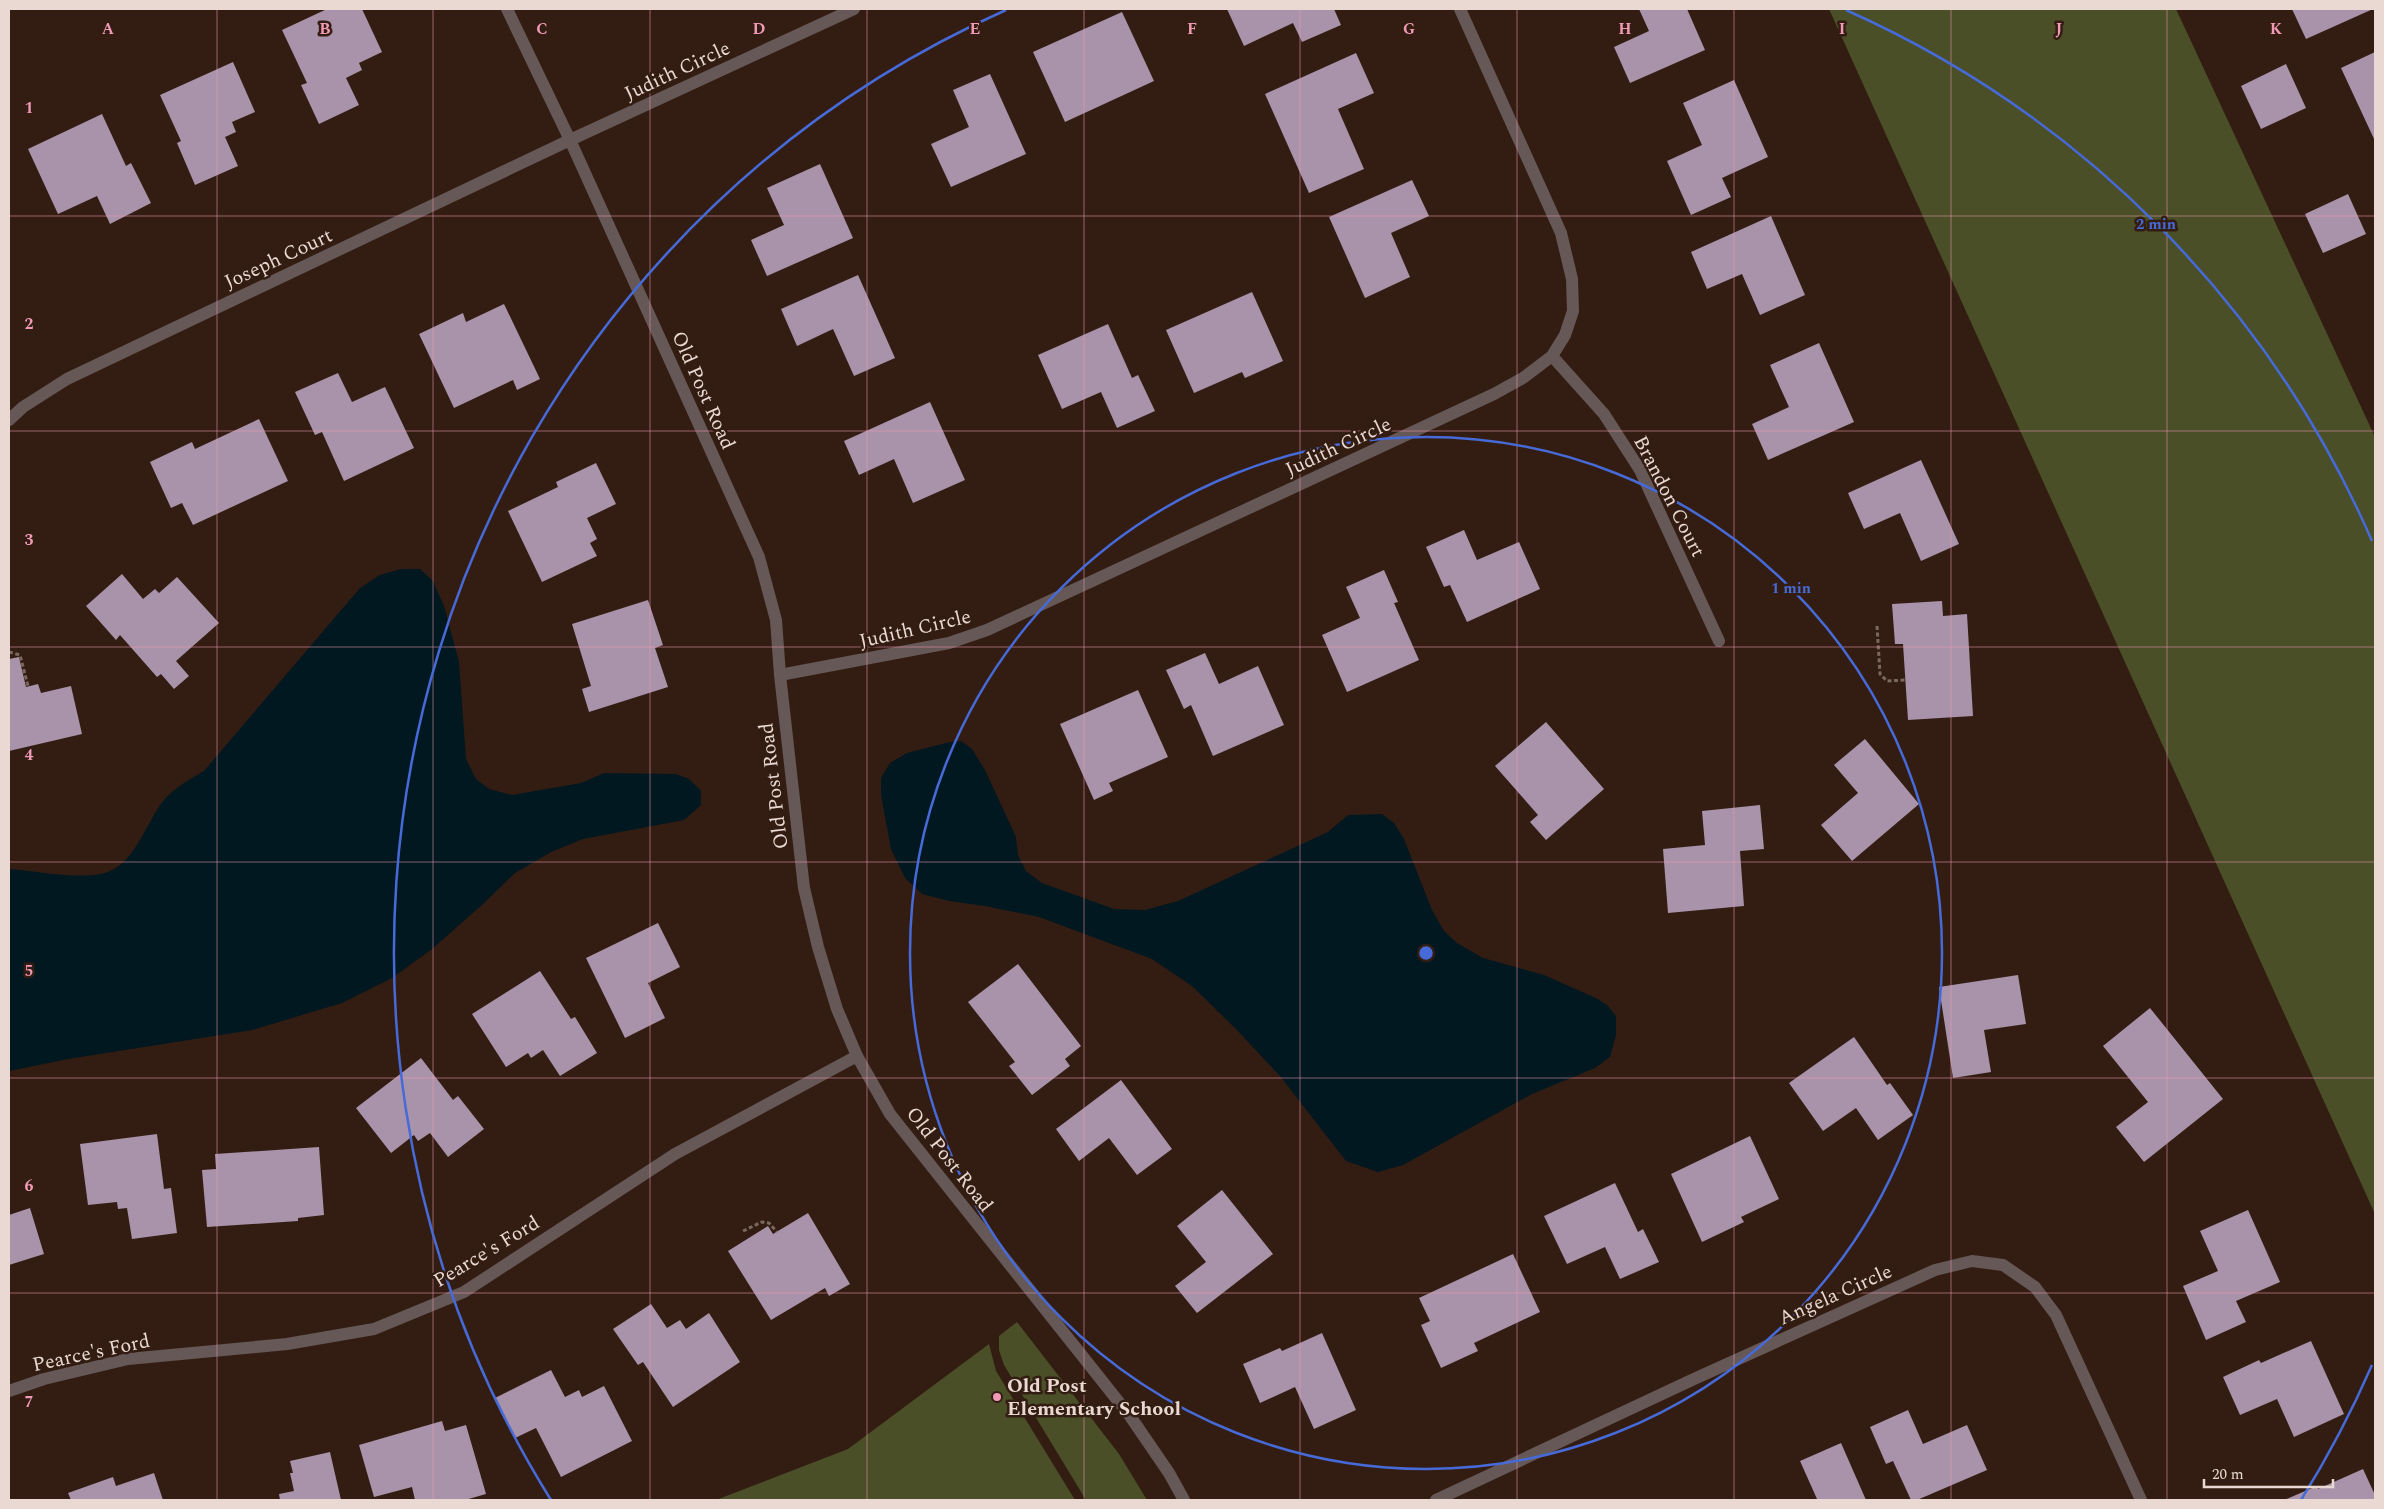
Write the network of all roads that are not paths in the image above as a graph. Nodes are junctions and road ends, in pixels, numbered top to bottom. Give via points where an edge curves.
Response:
1 (507, 9) edge
2 (854, 9) edge
3 (1460, 9) edge
4 (570, 140) junction
5 (1552, 356) junction
6 (9, 420) edge
7 (1719, 641) dead end
8 (780, 675) junction
9 (858, 1056) junction
10 (9, 1391) edge
11 (1184, 1500) edge
12 (1436, 1500) edge
13 (2141, 1500) edge

1 - 4 street, Old Post Road
2 - 4 street, Judith Circle
3 - 5 street, Judith Circle via 1561,232 1572,278 1573,311 1565,335
4 - 6 street, Joseph Court via 67,379 23,407
4 - 8 street, Old Post Road via 759,557 776,620
5 - 7 street, Brandon Court via 1604,414 1640,470
5 - 8 street, Judith Circle via 1523,378 1494,394 987,630 949,643
8 - 9 street, Old Post Road via 804,888 837,1009
9 - 10 street, Pearce's Ford via 675,1154 464,1292 374,1329 287,1344 128,1359
9 - 11 street, Old Post Road via 890,1114 1130,1416
12 - 13 street, Angela Circle via 1926,1274 1972,1261 2003,1265 2035,1287 2056,1315

